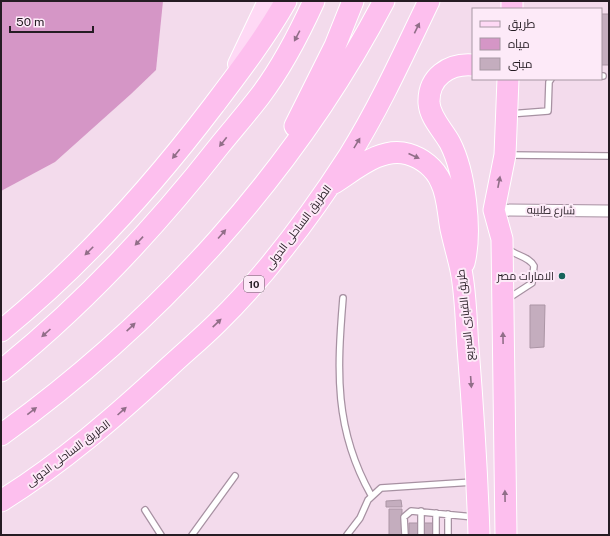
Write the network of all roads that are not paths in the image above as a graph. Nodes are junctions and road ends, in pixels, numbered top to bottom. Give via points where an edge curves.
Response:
1 (267, 1) edge
2 (286, 1) edge
3 (314, 1) edge
4 (353, 1) edge
5 (384, 1) edge
6 (430, 1) edge
7 (472, 65) edge
8 (550, 80) edge
9 (225, 90) junction
10 (504, 91) edge
11 (505, 155) junction
12 (609, 156) edge
13 (329, 186) junction
14 (256, 194) junction
15 (494, 210) junction
16 (609, 211) edge
17 (502, 239) junction
18 (461, 271) junction
19 (343, 298) dead end
20 (502, 309) junction
21 (1, 331) edge
22 (1, 371) edge
23 (1, 435) edge
24 (235, 476) dead end
25 (477, 482) junction
26 (371, 495) junction
27 (1, 501) edge
28 (145, 510) dead end
29 (421, 511) junction
30 (436, 513) junction
31 (448, 514) junction
32 (479, 526) edge
33 (161, 535) edge
34 (192, 535) edge
35 (347, 535) edge
36 (404, 535) edge
37 (421, 535) edge
38 (436, 535) edge
39 (448, 535) edge
40 (506, 535) edge

1 - 9 main road
2 - 9 highway via 264,37
3 -> 22 highway via 294,42 261,95 175,200 102,280
4 - 14 highway via 317,83
5 - 14 highway via 350,63 321,108
13 -> 6 highway, الطريق الساحلى الدولى / 10 via 384,94
7 - 18 highway via 450,67 441,74 434,82 429,105 432,116 449,142 459,170 468,232 466,256
8 - 10 lane via 548,111
9 -> 21 highway via 152,184 112,228 69,271
10 - 11 highway
11 - 12 lane
15 -> 11 highway
13 -> 18 highway, طريق القبارى السريع via 383,154 406,153 422,160 436,172 445,189
27 -> 13 highway, الطريق الساحلى الدولى / 10 via 95,434 218,322 286,245
23 -> 14 highway via 68,383 156,304 198,262
15 - 16 street, شارع طليبه
15 - 17 highway
17 - 20 highway
17 - 20 lane via 510,251 532,262 534,271 532,283 512,294
18 -> 25 highway, طريق القبارى السريع
19 - 26 lane via 338,361 343,416 353,456
40 -> 20 highway
24 - 34 lane
25 - 26 lane via 387,487
25 - 32 highway, طريق القبارى السريع
26 - 35 lane via 360,518
28 - 33 lane
29 - 30 lane
29 - 36 lane via 406,514
29 - 37 lane
30 - 31 lane
30 - 38 lane
31 - 32 lane
31 - 39 lane

